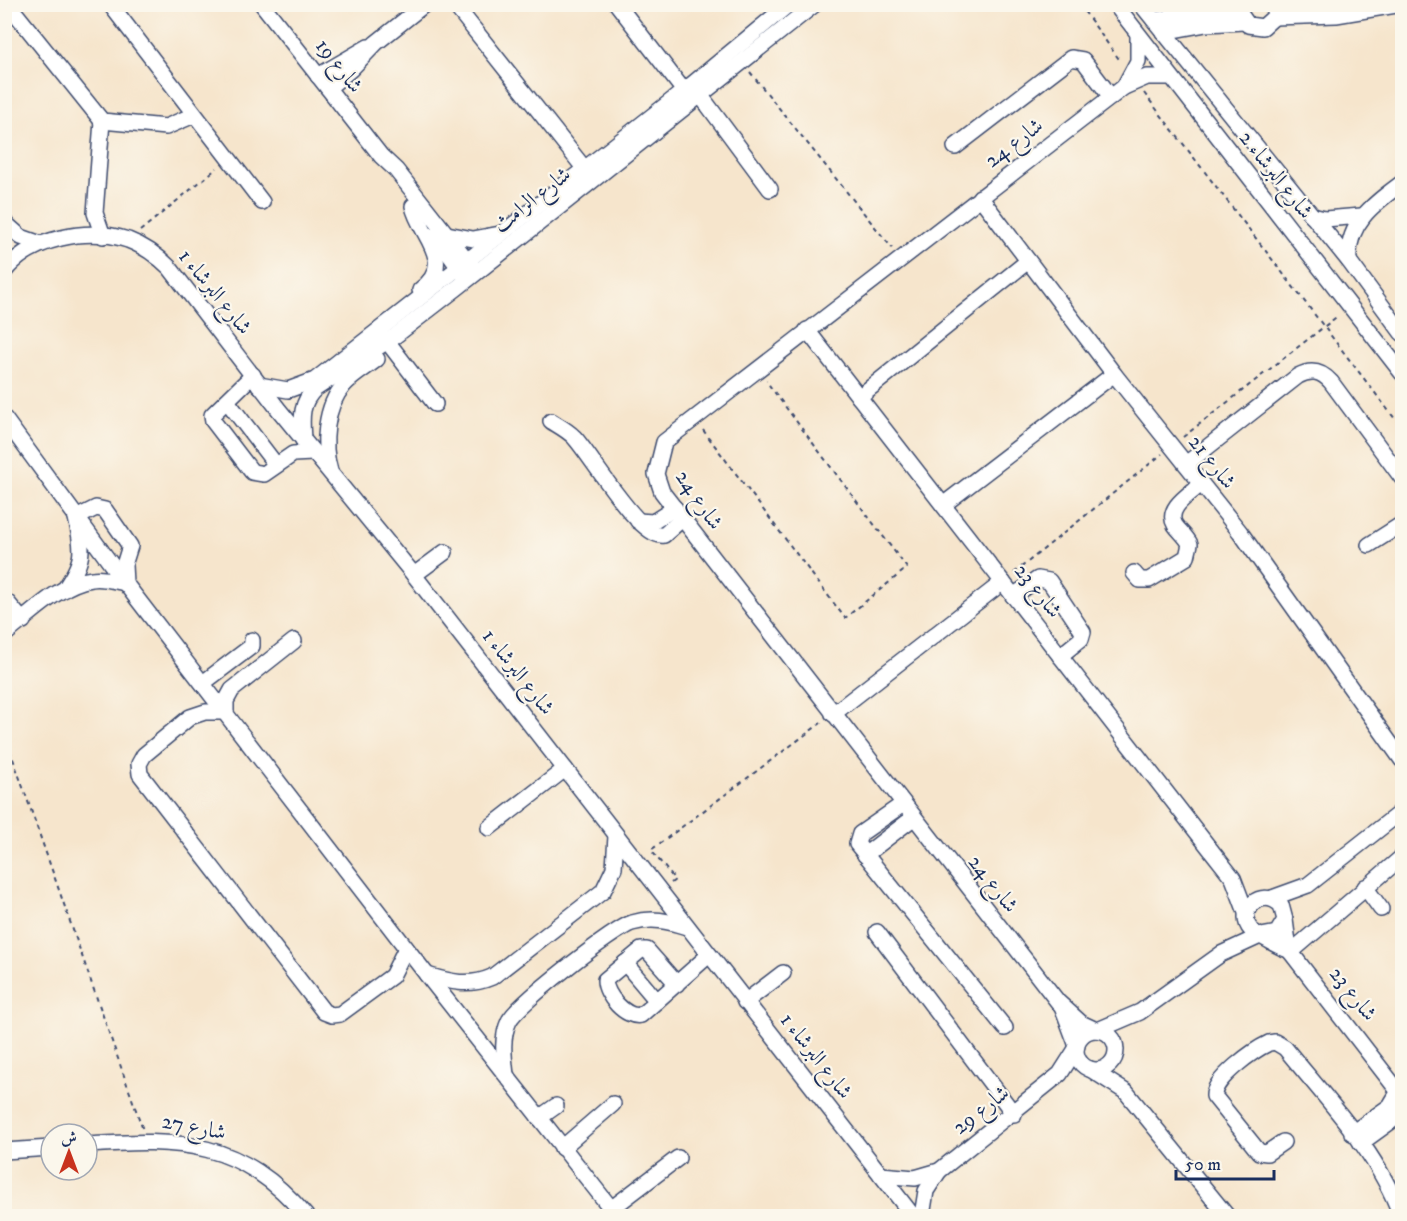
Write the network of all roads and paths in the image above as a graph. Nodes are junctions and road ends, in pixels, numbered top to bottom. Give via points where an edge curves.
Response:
1 (8, 4) edge
2 (110, 4) edge
3 (262, 4) edge
4 (425, 4) edge
5 (454, 4) edge
6 (617, 4) edge
7 (789, 4) edge
8 (815, 4) edge
9 (1078, 4) edge
10 (1114, 4) edge
11 (1141, 4) edge
12 (1286, 4) edge
13 (1349, 4) edge
14 (1402, 4) edge
15 (1174, 11) edge
16 (1242, 11) edge
17 (1274, 11) edge
18 (1158, 26) junction
19 (1138, 35) junction
20 (743, 63) junction
21 (1170, 77) junction
22 (1130, 81) junction
23 (323, 82) junction
24 (684, 91) junction
25 (701, 96) junction
26 (1111, 97) junction
27 (194, 115) junction
28 (102, 121) junction
29 (955, 147) dead end
30 (381, 156) junction
31 (228, 158) junction
32 (584, 168) junction
33 (1402, 183) edge
34 (770, 189) dead end
35 (980, 197) junction
36 (262, 202) dead end
37 (413, 206) junction
38 (1311, 216) junction
39 (1360, 216) junction
40 (4, 222) edge
41 (505, 232) junction
42 (447, 234) junction
43 (103, 236) junction
44 (128, 240) junction
45 (40, 244) junction
46 (900, 258) junction
47 (1313, 258) junction
48 (1028, 261) junction
49 (1348, 261) junction
50 (468, 270) junction
51 (4, 272) edge
52 (1360, 277) junction
53 (807, 330) junction
54 (1402, 333) edge
55 (391, 337) junction
56 (757, 370) junction
57 (1402, 373) edge
58 (1114, 374) junction
59 (256, 380) junction
60 (858, 397) junction
61 (227, 401) junction
62 (434, 404) dead end
63 (4, 418) edge
64 (694, 418) junction
65 (551, 421) dead end
66 (1402, 428) edge
67 (303, 440) junction
68 (313, 453) junction
69 (1186, 464) junction
70 (276, 465) junction
71 (331, 474) junction
72 (1402, 478) edge
73 (1201, 484) junction
74 (943, 505) junction
75 (679, 514) junction
76 (76, 518) junction
77 (1402, 524) edge
78 (1369, 545) dead end
79 (446, 552) dead end
80 (1134, 573) dead end
81 (414, 574) junction
82 (1003, 582) junction
83 (125, 583) junction
84 (64, 590) junction
85 (1013, 596) junction
86 (8, 602) dead end
87 (22, 621) junction
88 (4, 635) edge
89 (252, 640) dead end
90 (294, 641) dead end
91 (1060, 656) junction
92 (203, 683) junction
93 (226, 712) junction
94 (833, 714) junction
95 (4, 733) edge
96 (1396, 737) edge
97 (1402, 760) edge
98 (565, 769) junction
99 (903, 804) junction
100 (1402, 811) edge
101 (912, 818) junction
102 (489, 828) dead end
103 (616, 836) junction
104 (865, 855) junction
105 (1402, 857) edge
106 (1233, 879) junction
107 (1308, 885) junction
108 (1365, 887) junction
109 (660, 892) junction
110 (1270, 898) junction
111 (1382, 908) dead end
112 (1247, 915) junction
113 (1285, 918) junction
114 (687, 927) junction
115 (877, 932) dead end
116 (1261, 936) junction
117 (406, 948) junction
118 (1290, 951) junction
119 (1221, 954) junction
120 (709, 955) junction
121 (625, 963) junction
122 (783, 974) dead end
123 (427, 975) junction
124 (677, 984) junction
125 (657, 1001) junction
126 (745, 1002) junction
127 (1062, 1006) junction
128 (1140, 1012) junction
129 (1005, 1028) dead end
130 (1097, 1030) junction
131 (1076, 1047) junction
132 (1116, 1048) junction
133 (1089, 1068) junction
134 (506, 1075) junction
135 (1050, 1083) junction
136 (1126, 1092) junction
137 (1401, 1093) edge
138 (613, 1104) dead end
139 (556, 1106) dead end
140 (1402, 1109) edge
141 (1014, 1114) junction
142 (539, 1118) junction
143 (608, 1124) dead end
144 (1356, 1138) junction
145 (147, 1141) junction
146 (1283, 1142) dead end
147 (99, 1144) edge
148 (39, 1149) edge
149 (563, 1150) junction
150 (4, 1151) edge
151 (678, 1158) dead end
152 (653, 1165) dead end
153 (939, 1171) junction
154 (881, 1175) junction
155 (612, 1209) edge
156 (4, 1213) edge
157 (17, 1216) edge
158 (129, 1216) edge
159 (153, 1216) edge
160 (306, 1216) edge
161 (913, 1216) edge
162 (922, 1216) edge
163 (1227, 1216) edge
164 (1401, 1216) edge

1 - 28 street
2 - 27 street
3 - 23 street, شارع 19
4 - 23 street via 376,43 351,69
5 - 32 street
6 - 24 street
7 - 24 street, شارع الرامث
8 - 20 street, شارع الرامث
9 - 22 path
10 - 19 street, شارع البرشاء 2
11 - 18 street, شارع البرشاء 2
12 - 13 street via 1321,8
14 - 17 street via 1336,15
15 - 16 street
15 - 18 street
16 - 17 street via 1258,28 1268,25
16 - 18 street via 1206,24
18 - 38 street, شارع البرشاء 2
19 - 21 street, شارع البرشاء 2
19 - 22 street via 1139,53
20 - 25 street, شارع الرامث
20 - 46 path
21 - 22 street, شارع 24
21 - 47 street, شارع البرشاء 2
22 - 26 street, شارع 24
22 - 66 path
23 - 30 street, شارع 19
24 - 32 street, شارع الرامث
25 - 34 street
25 - 50 street, شارع الرامث
26 - 29 street via 1083,60 1071,58
26 - 35 street, شارع 24
27 - 28 street via 166,127
27 - 31 street
28 - 43 street via 95,213
30 - 37 street, شارع 19
30 - 42 street, شارع 19
31 - 36 street
31 - 44 path
32 - 41 street, شارع الرامث
33 - 39 street
35 - 46 street, شارع 24
35 - 48 street, شارع 21
37 - 50 street, شارع 19
37 - 55 street via 432,243 436,267 430,281 404,304
38 - 39 street
38 - 49 street, شارع البرشاء 2
39 - 49 street via 1350,238
40 - 45 street via 21,237
41 - 42 street via 472,239
41 - 50 street, شارع الرامث
42 - 50 street, شارع 19
43 - 44 street, شارع البرشاء 1
43 - 45 street, شارع البرشاء 1
44 - 59 street, شارع البرشاء 1 via 151,251 170,267
45 - 51 street, شارع البرشاء 1 via 22,254
46 - 53 street, شارع 24
47 - 52 street via 1320,250 1328,249
47 - 57 street, شارع البرشاء 2
48 - 58 street, شارع 21
48 - 60 street
49 - 52 street, شارع البرشاء 2
50 - 55 street, شارع الرامث
52 - 54 street, شارع البرشاء 2
53 - 56 street, شارع 24
53 - 60 street, شارع 23
55 - 59 street, شارع الرامث via 305,386 283,390
55 - 62 street
55 - 67 street, شارع الرامث via 312,393 302,411
55 - 71 street via 335,398 326,439
56 - 64 street, شارع 24
56 - 64 path via 907,568 845,618
58 - 69 street, شارع 21
58 - 74 street
59 - 61 street
59 - 67 street, شارع البرشاء 1
60 - 74 street, شارع 23
61 - 70 street
61 - 70 street via 213,412 213,421 252,472 264,474
63 - 76 street
64 - 75 street, شارع 24 via 664,442 657,464 657,484
65 - 75 street via 577,440 638,521 653,522
67 - 68 street, شارع البرشاء 1
68 - 70 street via 296,453
68 - 71 street, شارع البرشاء 1
69 - 72 street via 1298,376 1312,371 1331,382
69 - 73 street, شارع 21
71 - 81 street, شارع البرشاء 1
73 - 80 street via 1176,506 1173,514 1174,523 1190,544 1187,557 1149,580 1140,580
73 - 96 street, شارع 21
74 - 82 street, شارع 23
75 - 94 street, شارع 24
76 - 83 street
76 - 83 street via 96,508 108,512 130,546 124,564
76 - 84 street via 82,555
77 - 78 street
79 - 81 street
81 - 98 street, شارع البرشاء 1
82 - 85 street, شارع 23
82 - 94 street
83 - 84 street via 93,579
83 - 92 street
84 - 87 street
85 - 91 street, شارع 23
85 - 91 street via 1038,579 1049,581 1083,632 1081,639
86 - 87 street
87 - 88 street
89 - 92 street via 252,646
90 - 93 street via 232,690
91 - 106 street, شارع 23
92 - 93 street
93 - 117 street
93 - 117 street via 195,715 147,751 140,764 143,779 324,1012 340,1014 389,978 397,970
94 - 99 street, شارع 24
94 - 109 path via 651,850 675,880
95 - 145 path
96 - 97 street, شارع 21
98 - 102 street
98 - 103 street, شارع البرشاء 1
99 - 101 street, شارع 24
99 - 104 street via 860,834 857,844
100 - 107 street
101 - 104 street
101 - 127 street, شارع 24
103 - 109 street, شارع البرشاء 1
103 - 123 street via 614,868 603,891 492,977 461,984
104 - 129 street
105 - 108 street
106 - 110 street, شارع 23
106 - 112 street, شارع 23
107 - 110 street
107 - 113 street
108 - 111 street
108 - 118 street
109 - 114 street, شارع البرشاء 1
110 - 112 street via 1254,902
110 - 113 street via 1281,905
112 - 116 street via 1250,928
112 - 119 street
113 - 116 street via 1277,933
113 - 118 street
114 - 120 street, شارع البرشاء 1
114 - 134 street via 655,920 622,927 517,1009 504,1038
115 - 141 street
116 - 118 street, شارع 23
116 - 119 street
117 - 123 street
118 - 137 street, شارع 23
119 - 128 street
120 - 124 street
120 - 126 street, شارع البرشاء 1
121 - 124 street via 641,950 647,950
121 - 125 street
121 - 125 street via 605,980 605,988 627,1014 635,1017
122 - 126 street
123 - 134 street
124 - 125 street
126 - 154 street, شارع البرشاء 1
127 - 130 street, شارع 24 via 1081,1023
127 - 131 street, شارع 24
128 - 130 street
128 - 132 street
130 - 131 street via 1086,1033
130 - 132 street via 1109,1035
131 - 133 street via 1080,1062
131 - 135 street, شارع 29
132 - 133 street via 1109,1065
132 - 136 street
133 - 135 street, شارع 29
133 - 136 street
134 - 142 street
135 - 141 street, شارع 29
136 - 163 street
137 - 144 street
138 - 149 street
139 - 142 street
140 - 144 street via 1397,1117
141 - 153 street, شارع 29
142 - 149 street
143 - 149 street via 604,1122
144 - 146 street via 1285,1048 1275,1042 1219,1080 1214,1090 1217,1101 1259,1152 1267,1153
144 - 164 street via 1381,1174
145 - 147 street, شارع 27
145 - 160 street, شارع 27 via 179,1142 239,1161 266,1177
148 - 150 street
149 - 155 street
151 - 155 street
152 - 155 street
153 - 154 street, شارع 29 via 915,1178
153 - 162 street, شارع 29 via 926,1191
154 - 161 street, شارع البرشاء 1
156 - 157 path
158 - 159 path via 142,1210

